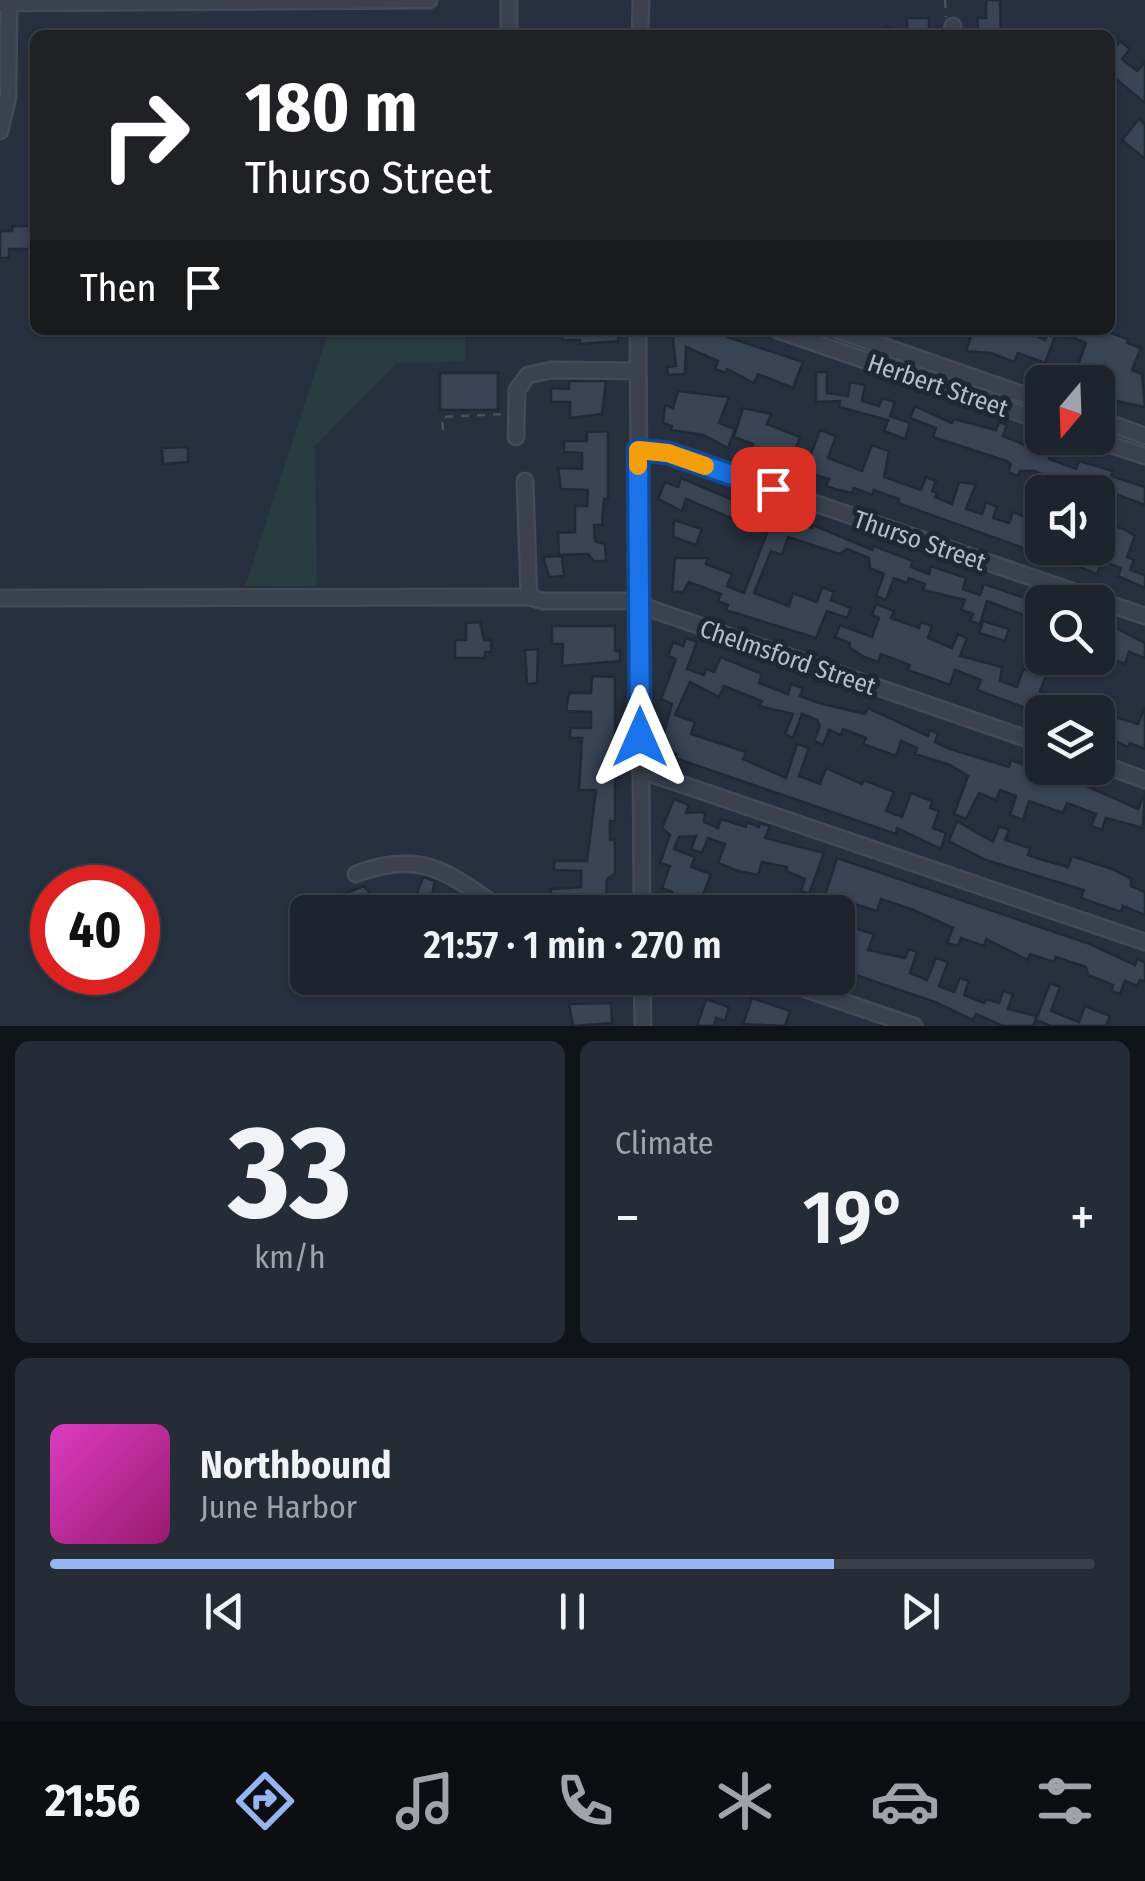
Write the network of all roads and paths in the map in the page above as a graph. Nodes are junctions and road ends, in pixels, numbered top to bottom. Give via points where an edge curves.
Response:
1 (429, 0) edge
2 (509, 0) edge
3 (640, 0) edge
4 (945, 0) edge
5 (4, 3) edge
6 (950, 26) edge
7 (508, 30) edge
8 (640, 30) edge
9 (0, 131) edge
10 (638, 335) edge
11 (792, 335) edge
12 (844, 335) edge
13 (855, 335) edge
14 (842, 352) junction
15 (638, 371) junction
16 (1025, 394) edge
17 (1025, 410) edge
18 (509, 414) dead end
19 (1022, 414) junction
20 (1025, 415) edge
21 (1115, 426) edge
22 (443, 430) dead end
23 (1145, 436) edge
24 (516, 438) dead end
25 (1115, 446) edge
26 (638, 450) junction
27 (1145, 456) edge
28 (525, 481) dead end
29 (529, 597) junction
30 (0, 598) edge
31 (639, 605) junction
32 (1145, 616) edge
33 (1025, 738) edge
34 (1115, 769) edge
35 (640, 770) junction
36 (1145, 780) edge
37 (356, 874) dead end
38 (480, 895) edge
39 (642, 895) edge
40 (1145, 942) edge
41 (642, 995) edge
42 (823, 995) edge
43 (642, 1026) edge
44 (914, 1026) edge

1 - 5 street
2 - 7 street
3 - 8 street
4 - 6 path
5 - 9 street via 8,98
10 - 15 street
11 - 14 street, Herbert Street
12 - 14 street
13 - 16 street, Herbert Street
14 - 19 street, Herbert Street
15 - 24 street via 528,375 517,390
15 - 26 street
17 - 19 street
18 - 22 path via 442,417
19 - 20 street, Herbert Street
21 - 23 street
25 - 27 street
26 - 31 street
26 - 32 street, Thurso Street via 668,453
28 - 29 street
29 - 30 street, Chelmsford Street
29 - 31 street, Chelmsford Street
31 - 33 street, Chelmsford Street
31 - 35 street
34 - 36 street
35 - 39 street
35 - 40 street
37 - 38 street via 424,863
41 - 43 street
42 - 44 street

